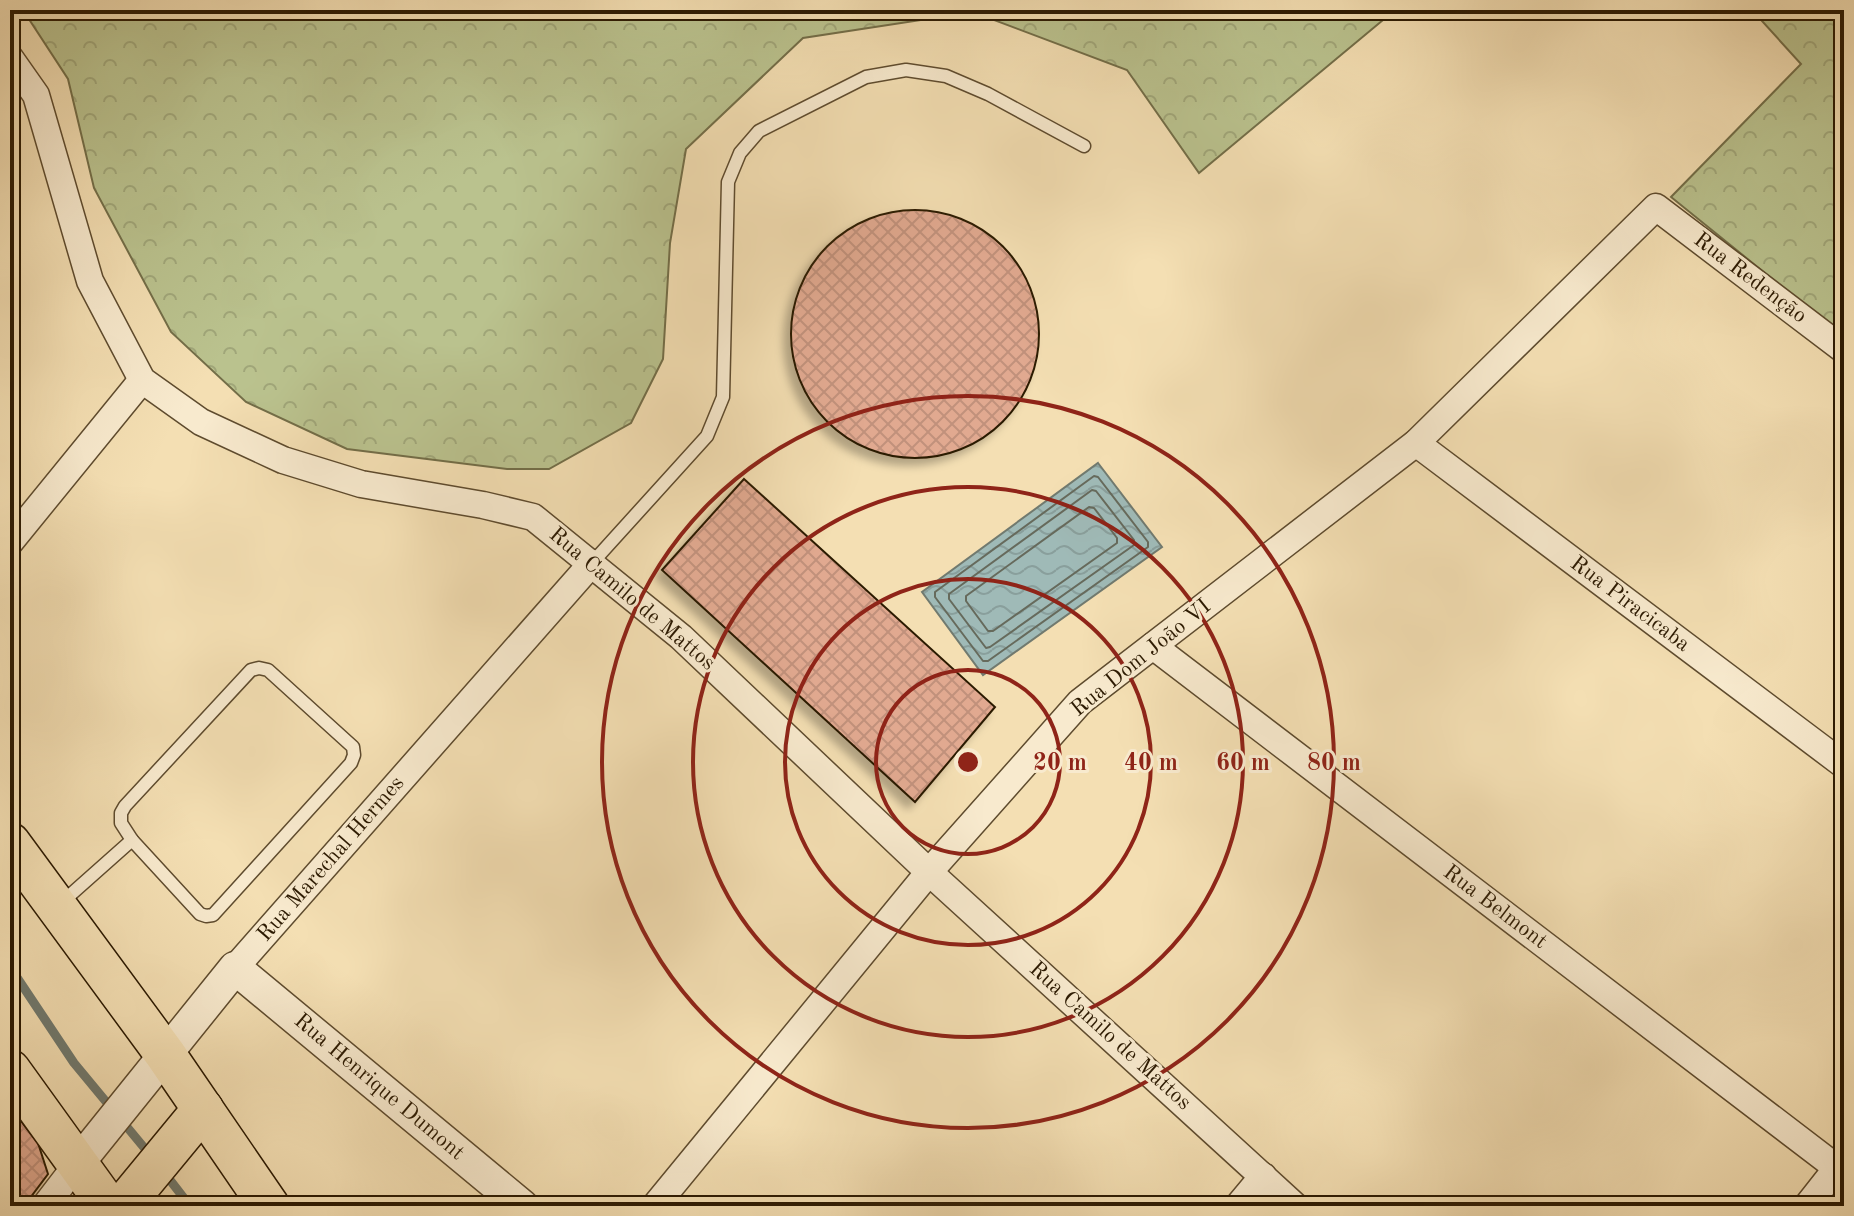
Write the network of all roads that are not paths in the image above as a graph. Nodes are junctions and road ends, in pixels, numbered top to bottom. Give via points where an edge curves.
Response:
1 (10, 58) edge
2 (1084, 146) dead end
3 (1656, 207) joint
4 (1844, 350) edge
5 (142, 380) junction
6 (1416, 443) junction
7 (10, 542) edge
8 (592, 563) junction
9 (1153, 646) junction
10 (1844, 765) edge
11 (132, 840) junction
12 (10, 843) edge
13 (929, 872) junction
14 (57, 906) junction
15 (235, 968) junction
16 (154, 1067) junction
17 (10, 1070) edge
18 (194, 1121) junction
19 (90, 1148) junction
20 (1840, 1164) edge
21 (1263, 1176) junction
22 (132, 1195) edge
23 (45, 1206) edge
24 (108, 1206) edge
25 (269, 1206) edge
26 (522, 1206) edge
27 (655, 1206) edge
28 (1238, 1206) edge
29 (1295, 1206) edge
30 (1807, 1206) edge

1 - 5 street, Rua Camilo de Mattos via 36,95 90,281
2 - 8 lane via 946,76 906,70 866,77 759,131 740,153 728,182 723,397 717,416 707,436
3 - 4 street, Rua Redenção
3 - 6 street, Rua Dom João VI
5 - 7 street
5 - 8 street, Rua Camilo de Mattos via 201,422 283,460 361,484 533,517
6 - 9 street, Rua Dom João VI
6 - 10 street, Rua Piracicaba
8 - 13 street, Rua Camilo de Mattos via 681,637
8 - 15 street, Rua Marechal Hermes
9 - 13 street, Rua Dom João VI via 1080,702
9 - 20 street, Rua Belmont
11 - 11 lane via 200,914 213,915 351,763 353,747 268,670 251,670 125,806 121,823
11 - 14 lane
12 - 14 main road
13 - 21 street, Rua Camilo de Mattos
13 - 27 street, Rua Dom João VI
14 - 16 main road
15 - 16 street, Rua Marechal Hermes
15 - 26 street, Rua Henrique Dumont
16 - 18 main road
16 - 19 street, Rua Marechal Hermes
17 - 19 main road
18 - 22 main road
18 - 25 main road
19 - 23 street
19 - 24 main road
20 - 30 street
21 - 28 street
21 - 29 street, Rua Camilo de Mattos

